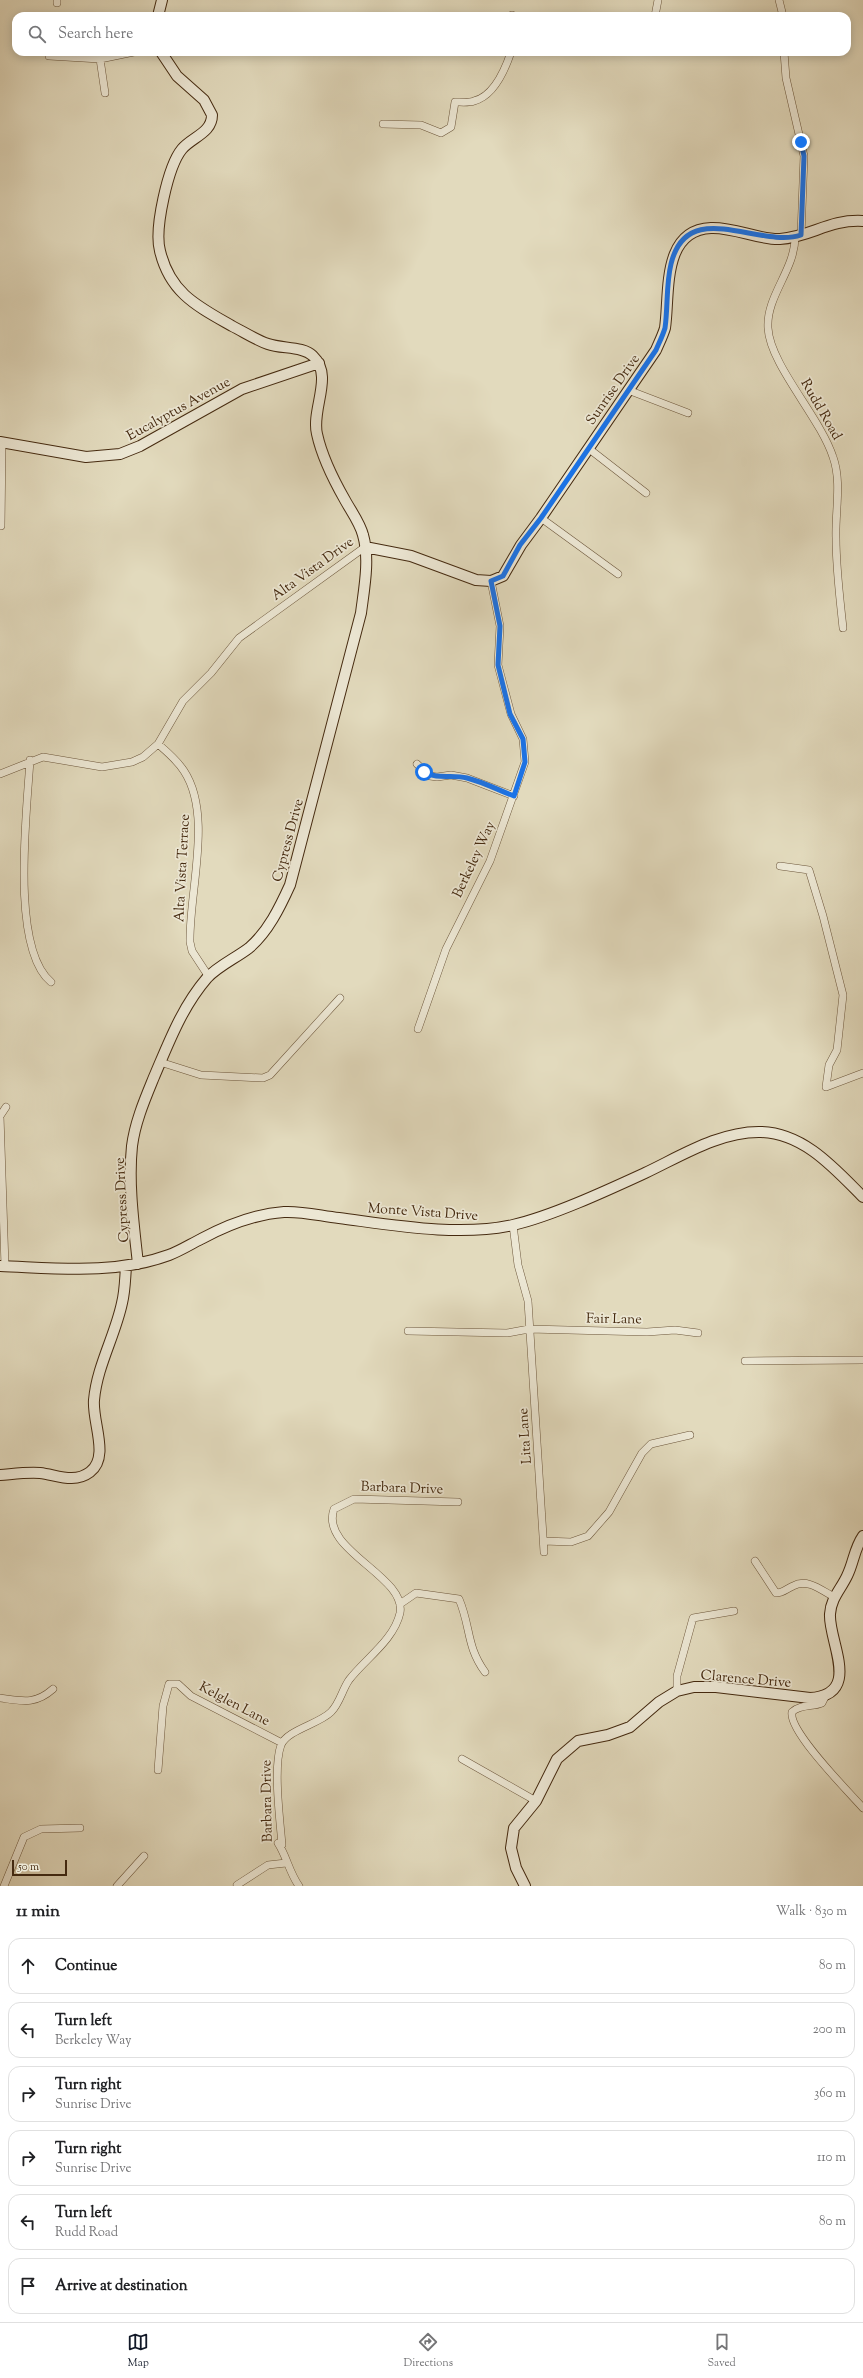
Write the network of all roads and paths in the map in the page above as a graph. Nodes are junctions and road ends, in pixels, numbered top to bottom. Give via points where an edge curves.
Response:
1 (162, 0) edge
2 (658, 0) edge
3 (779, 0) edge
4 (159, 12) edge
5 (655, 12) edge
6 (782, 12) edge
7 (49, 56) dead end
8 (115, 56) edge
9 (164, 56) edge
10 (510, 56) edge
11 (784, 56) edge
12 (100, 59) junction
13 (105, 93) dead end
14 (383, 124) dead end
15 (863, 221) edge
16 (798, 236) junction
17 (319, 363) junction
18 (628, 390) junction
19 (688, 413) dead end
20 (1, 442) edge
21 (588, 448) junction
22 (646, 492) dead end
23 (541, 518) junction
24 (1, 526) dead end
25 (365, 547) junction
26 (618, 574) dead end
27 (491, 581) junction
28 (843, 628) dead end
29 (158, 744) junction
30 (30, 760) junction
31 (417, 764) dead end
32 (0, 774) edge
33 (514, 796) junction
34 (780, 866) dead end
35 (209, 977) junction
36 (51, 982) dead end
37 (340, 998) dead end
38 (418, 1028) dead end
39 (160, 1062) junction
40 (863, 1073) edge
41 (6, 1106) dead end
42 (863, 1197) edge
43 (513, 1225) junction
44 (138, 1264) junction
45 (2, 1266) edge
46 (126, 1267) junction
47 (529, 1329) junction
48 (408, 1331) dead end
49 (698, 1333) dead end
50 (863, 1360) edge
51 (745, 1361) dead end
52 (690, 1435) dead end
53 (0, 1474) edge
54 (458, 1502) dead end
55 (863, 1536) edge
56 (544, 1542) junction
57 (544, 1552) dead end
58 (755, 1561) dead end
59 (834, 1598) junction
60 (400, 1604) junction
61 (734, 1612) dead end
62 (486, 1672) dead end
63 (53, 1689) dead end
64 (677, 1691) junction
65 (826, 1694) junction
66 (0, 1698) edge
67 (282, 1743) junction
68 (462, 1759) dead end
69 (158, 1770) dead end
70 (536, 1801) junction
71 (863, 1808) edge
72 (80, 1828) dead end
73 (144, 1856) dead end
74 (286, 1864) junction
75 (237, 1885) edge
76 (4, 1886) edge
77 (117, 1886) edge
78 (299, 1886) edge
79 (525, 1886) edge

1 - 4 main road
2 - 5 street
3 - 6 street
7 - 12 street
8 - 12 street
9 - 17 main road via 178,76 204,100 212,115 208,128 183,148 172,171 158,225 159,249 167,272 177,289 201,308 267,344 308,352
10 - 14 street via 506,69 488,94 474,102 455,102 451,127 444,133 421,125
11 - 16 street, Rudd Road via 786,78 804,156
12 - 13 street
15 - 16 main road, Sunrise Drive via 839,222
16 - 18 main road, Sunrise Drive via 779,239 711,228 690,234 676,250 671,264 662,334 656,350
16 - 28 street, Rudd Road via 790,267 768,314 768,330 776,357 825,435 834,459 837,479 836,539
17 - 20 main road, Eucalyptus Avenue via 242,389 140,446 120,454 86,457
17 - 25 main road, Alta Vista Drive via 322,380 316,433 331,475 363,534
18 - 19 street
18 - 21 main road, Sunrise Drive
20 - 24 street
21 - 22 street
21 - 23 main road, Sunrise Drive
23 - 26 street
23 - 27 main road, Sunrise Drive via 520,545 503,576
25 - 27 main road via 411,556 476,580
25 - 29 street, Alta Vista Drive via 239,638 219,665 183,701
25 - 35 main road, Cypress Drive via 365,584 361,613 290,885 277,913 261,935 250,947
27 - 33 street, Berkeley Way via 500,626 498,665 510,714 523,739 525,762
29 - 30 street, Alta Vista Drive via 143,757 118,765 92,766 52,757
29 - 35 street, Alta Vista Terrace via 184,771 198,805 190,942 192,951
30 - 32 street, Alta Vista Drive
30 - 36 street via 23,888 35,961
31 - 33 street via 430,776 451,775 467,778
33 - 38 street, Berkeley Way via 490,861 446,949
34 - 40 street via 809,870 824,916 843,995 837,1050 829,1065 826,1087
35 - 39 main road, Cypress Drive via 177,1024
37 - 39 street via 275,1070 263,1078 202,1075
39 - 44 main road, Cypress Drive via 140,1114 132,1146
41 - 45 street via 0,1116
42 - 43 main road, Monte Vista Drive via 801,1143 777,1133 747,1133 695,1149 643,1174
43 - 44 main road, Monte Vista Drive via 451,1229 286,1212 273,1213 228,1225 171,1255
43 - 47 street, Lita Lane via 518,1265 528,1301
44 - 46 main road, Monte Vista Drive
45 - 46 main road, Monte Vista Drive
46 - 53 main road via 122,1304 94,1400 100,1455 95,1468 80,1478 66,1479 40,1473
47 - 48 street via 507,1333
47 - 49 street, Fair Lane via 647,1332 675,1330
47 - 56 street, Lita Lane
50 - 51 street
52 - 56 street via 651,1444 642,1453 609,1512 588,1536 571,1542
54 - 60 street, Barbara Drive via 354,1499 334,1509 331,1524 341,1542 377,1574 398,1597
55 - 59 main road via 855,1547 848,1575
56 - 57 street, Lita Lane
58 - 59 street via 776,1593 806,1583
59 - 65 main road via 829,1615 840,1670 839,1682
60 - 62 street via 416,1593 459,1599 465,1613 472,1651
60 - 67 street, Barbara Drive via 394,1629 350,1679 331,1712 291,1734
61 - 64 street via 693,1618 678,1669
63 - 66 street via 42,1699 24,1701
64 - 65 main road, Clarence Drive via 716,1686 810,1698 819,1698
64 - 70 main road, Clarence Drive via 659,1702 630,1727 608,1735 578,1741 557,1759
65 - 71 street via 822,1703 817,1706 792,1712 792,1721 824,1765
67 - 69 street, Kelglen Lane via 191,1696 178,1684 169,1684 163,1706
67 - 74 street, Barbara Drive via 278,1759 282,1845 278,1843
68 - 70 street
70 - 79 main road, Clarence Drive via 514,1828 510,1848
72 - 76 street via 41,1829 24,1837
73 - 77 street
74 - 75 street via 268,1865
74 - 78 street, Barbara Drive

